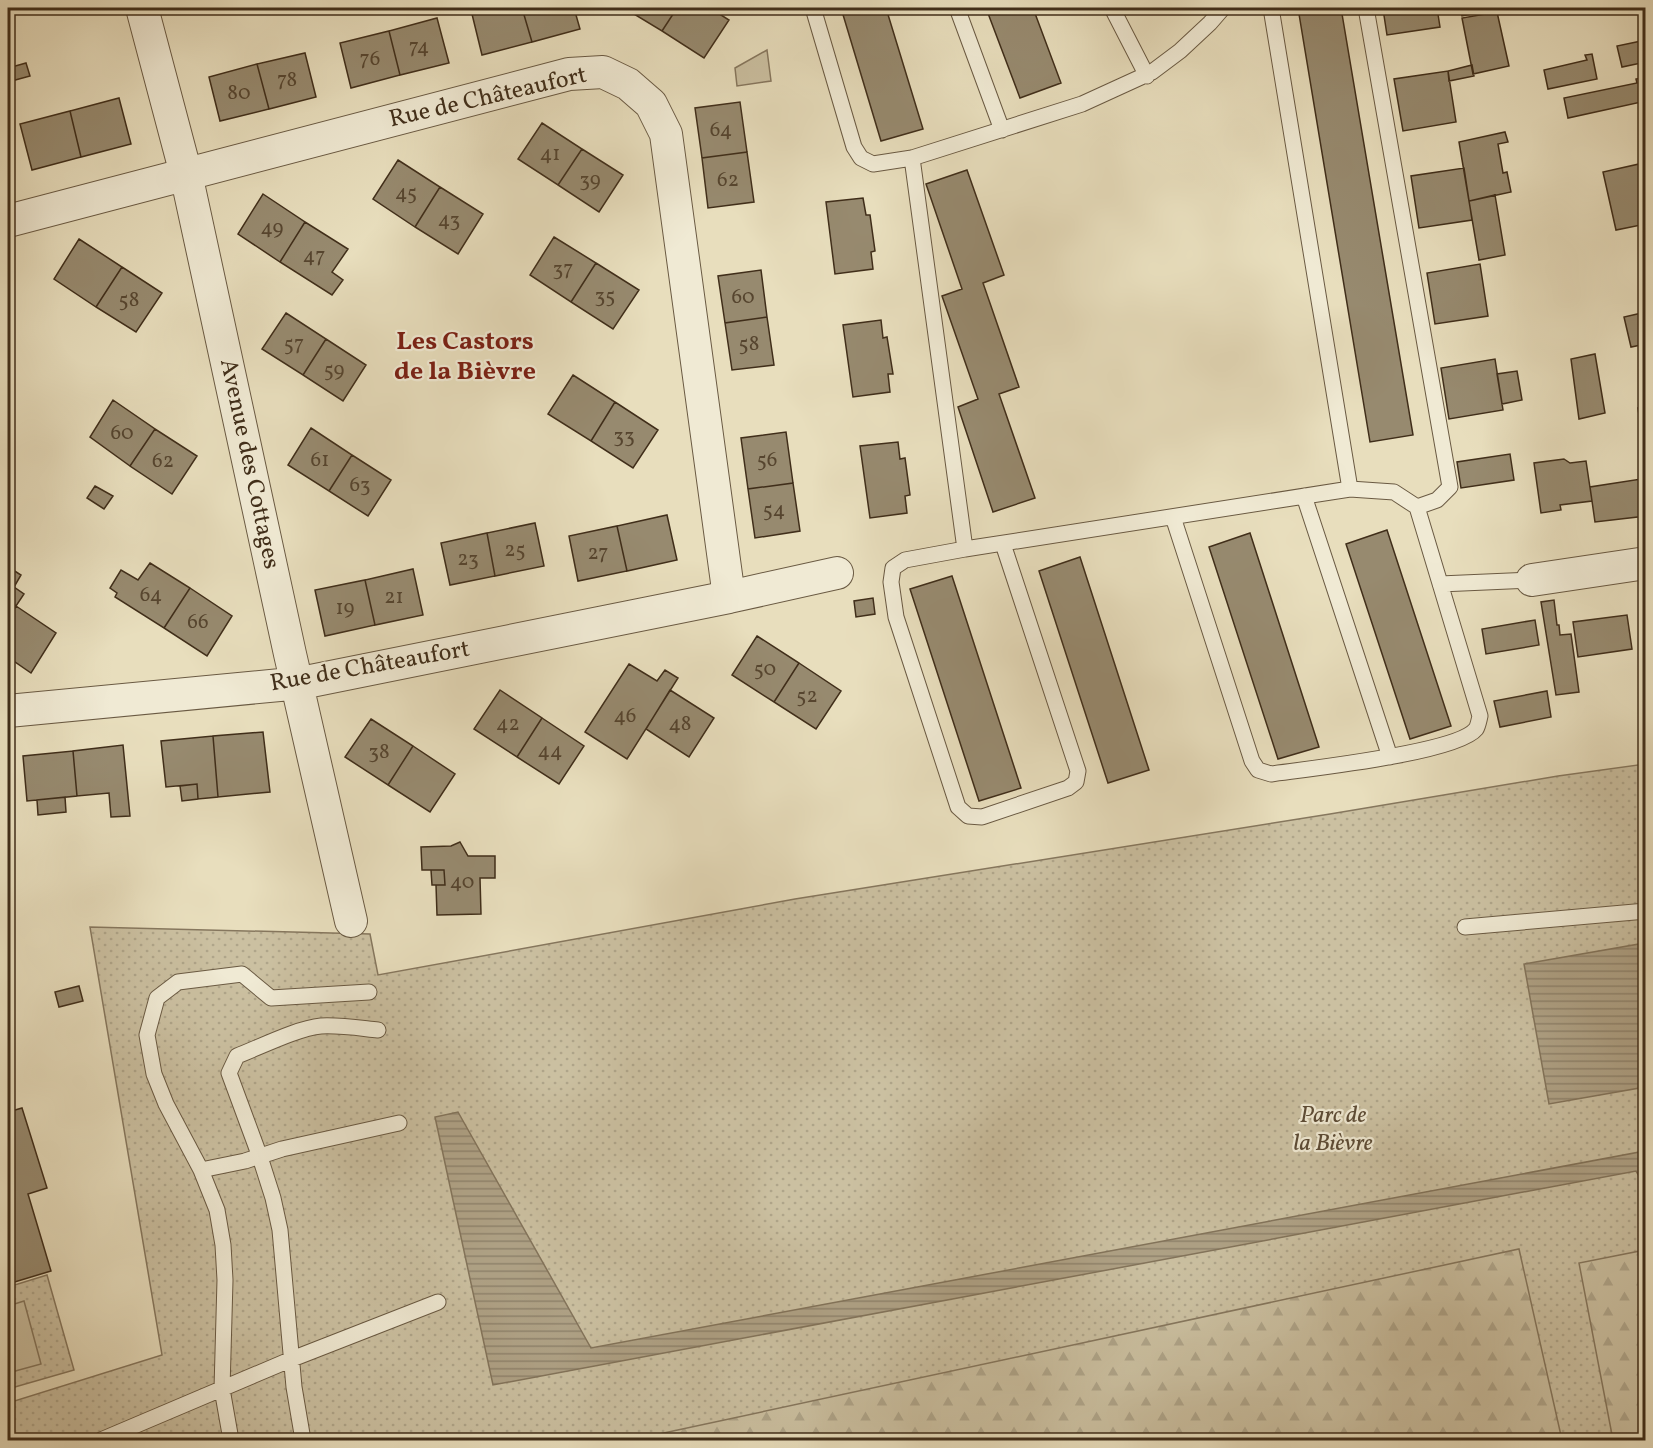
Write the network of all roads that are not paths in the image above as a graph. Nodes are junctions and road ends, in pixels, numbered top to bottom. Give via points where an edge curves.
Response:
1 (142, 8) edge
2 (813, 8) edge
3 (957, 8) edge
4 (1112, 8) edge
5 (1223, 8) edge
6 (1271, 8) edge
7 (1366, 8) edge
8 (1147, 76) junction
9 (1002, 130) junction
10 (912, 158) junction
11 (186, 174) junction
12 (8, 221) edge
13 (1350, 489) junction
14 (1304, 496) junction
15 (1417, 507) junction
16 (1173, 517) junction
17 (1003, 544) junction
18 (965, 549) junction
19 (1646, 563) edge
20 (837, 573) dead end
21 (1532, 580) joint
22 (1440, 584) junction
23 (729, 597) junction
24 (296, 683) junction
25 (8, 711) edge
26 (1390, 757) junction
27 (1646, 910) edge
28 (351, 921) dead end
29 (1465, 927) dead end
30 (369, 992) dead end
31 (378, 1030) dead end
32 (399, 1123) dead end
33 (260, 1156) junction
34 (201, 1170) junction
35 (438, 1302) dead end
36 (292, 1359) junction
37 (222, 1389) junction
38 (101, 1440) edge
39 (231, 1440) edge
40 (303, 1440) edge

1 - 11 street, Avenue des Cottages
2 - 10 lane via 854,147 861,158 873,164
3 - 9 lane
4 - 8 lane
5 - 8 lane via 1180,51
6 - 13 lane
7 - 15 lane via 1450,487 1437,500
8 - 9 lane via 1082,104
9 - 10 lane
10 - 18 lane
11 - 12 street, Rue de Châteaufort
11 - 23 street, Rue de Châteaufort via 569,74 603,72 628,84 651,104 666,134
11 - 24 street, Avenue des Cottages
13 - 14 lane
13 - 15 lane via 1394,492
14 - 16 lane
14 - 26 lane
15 - 22 lane
16 - 17 lane
16 - 26 lane via 1258,770 1271,774
17 - 18 lane
17 - 18 lane via 1078,771 1076,782 1068,788 982,817 968,816 958,807 896,617 891,582 893,568 905,560
19 - 21 street
20 - 23 street, Rue de Châteaufort
21 - 22 lane
22 - 26 lane via 1480,716 1477,728 1440,747
23 - 24 street, Rue de Châteaufort
24 - 25 street, Rue de Châteaufort
24 - 28 street, Avenue des Cottages
27 - 29 lane
30 - 34 lane via 271,998 242,974 178,982 157,999 147,1035 154,1074
31 - 33 lane via 320,1026 237,1056 229,1073
32 - 33 lane
33 - 34 lane
33 - 36 lane via 280,1230
34 - 37 lane via 217,1210 223,1245
35 - 36 lane
36 - 37 lane
36 - 40 lane
37 - 38 lane
37 - 39 lane

